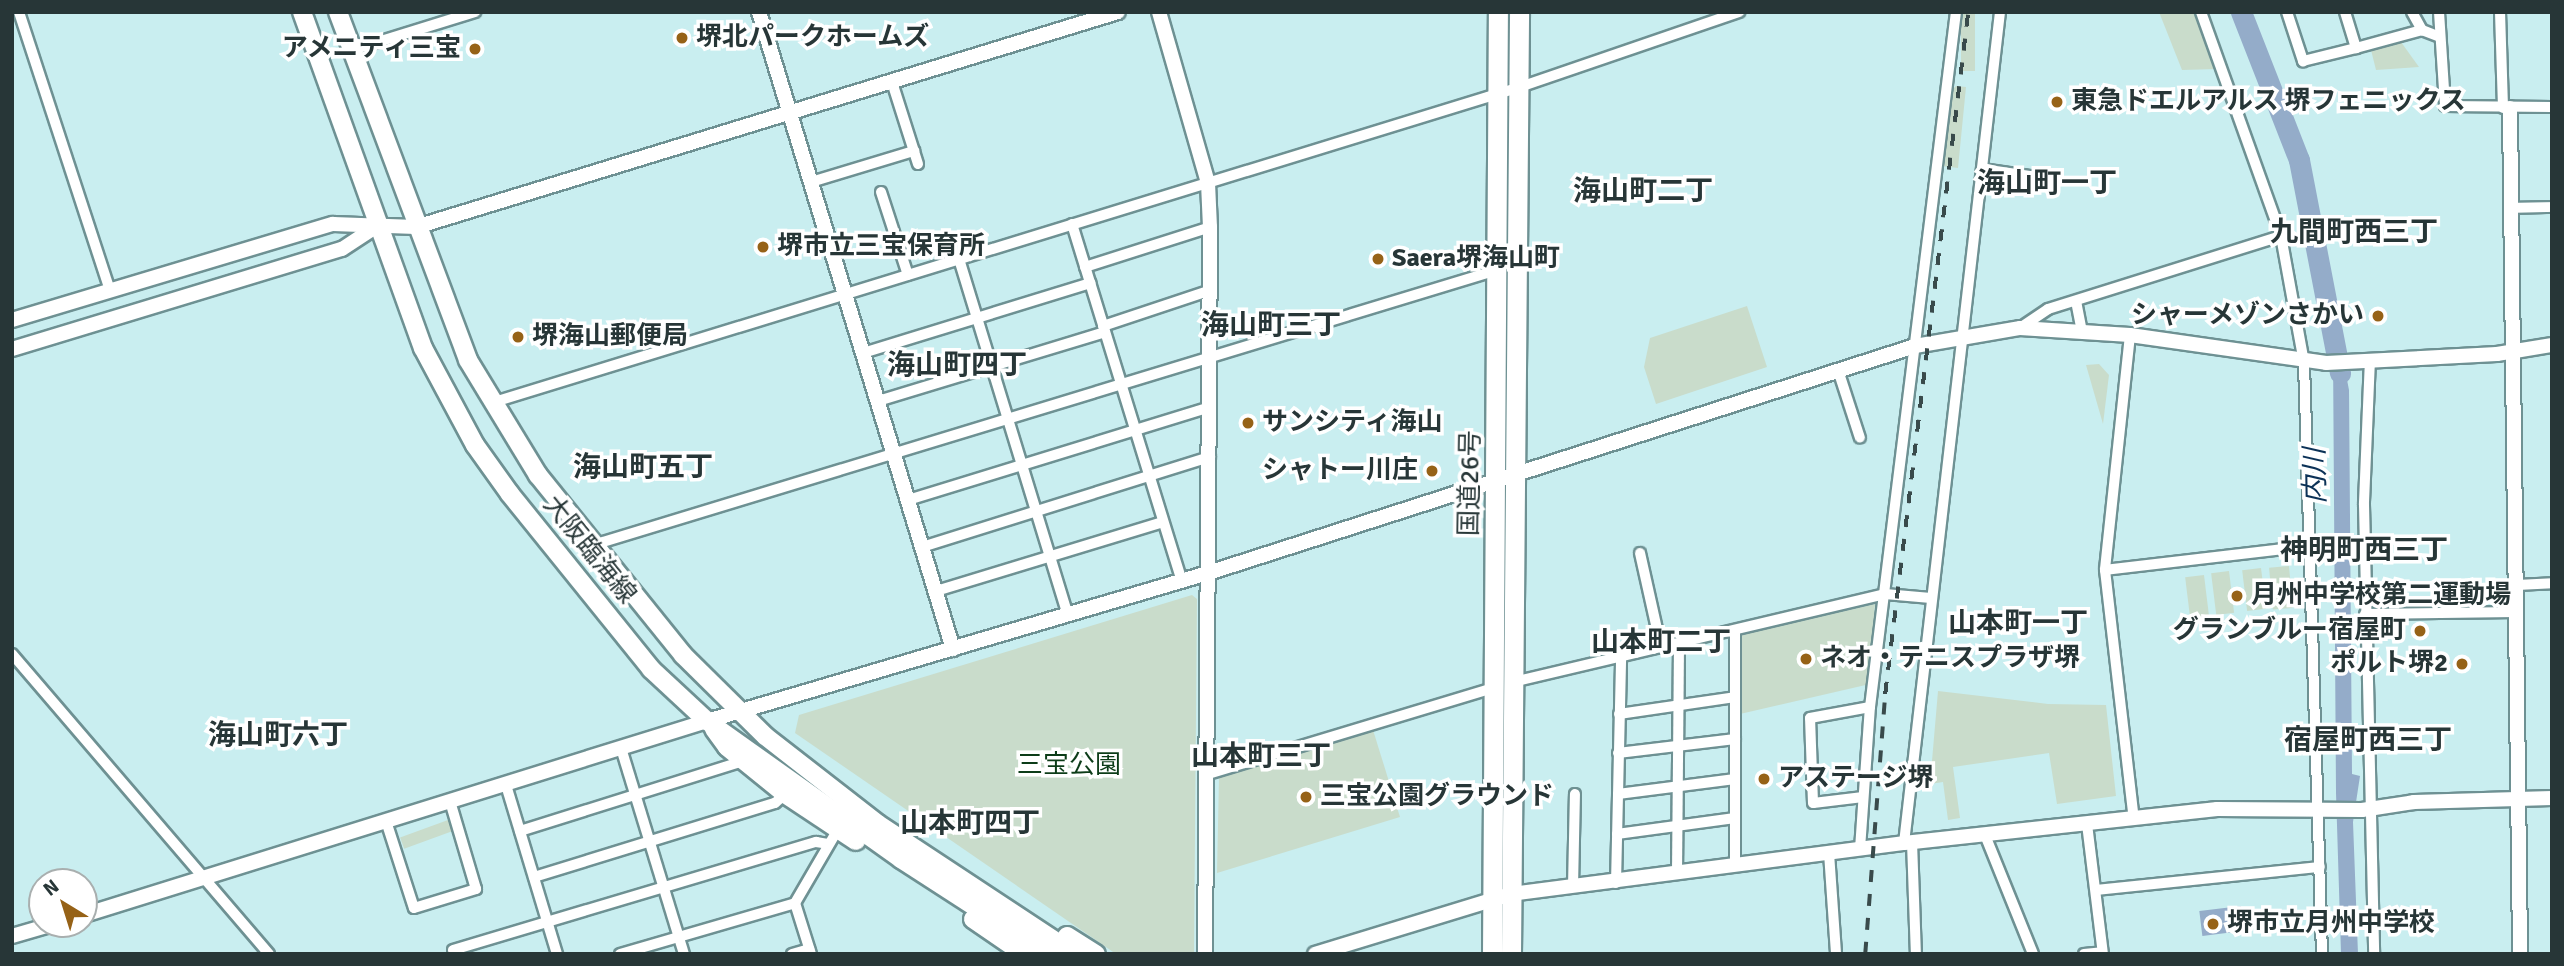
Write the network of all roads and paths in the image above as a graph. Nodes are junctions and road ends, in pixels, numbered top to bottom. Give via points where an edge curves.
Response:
1 (19, 12) edge
2 (302, 12) edge
3 (338, 12) edge
4 (475, 12) edge
5 (759, 12) edge
6 (1118, 12) edge
7 (1159, 12) edge
8 (1498, 12) edge
9 (1519, 12) edge
10 (1739, 12) edge
11 (1956, 12) edge
12 (2000, 12) edge
13 (2201, 12) edge
14 (2287, 12) edge
15 (2345, 12) edge
16 (2412, 12) edge
17 (2439, 12) edge
18 (2500, 12) edge
19 (2423, 30) junction
20 (2440, 37) junction
21 (2356, 48) junction
22 (352, 50) junction
23 (892, 82) junction
24 (1517, 88) junction
25 (1497, 93) junction
26 (2552, 107) edge
27 (2506, 108) junction
28 (790, 114) junction
29 (914, 151) junction
30 (918, 164) dead end
31 (1982, 169) junction
32 (2043, 178) dead end
33 (811, 182) junction
34 (1208, 183) junction
35 (881, 192) dead end
36 (2552, 207) edge
37 (2511, 208) junction
38 (1072, 224) junction
39 (379, 225) junction
40 (416, 227) junction
41 (1210, 227) junction
42 (2281, 236) junction
43 (958, 259) junction
44 (1085, 267) junction
45 (1497, 270) junction
46 (908, 275) junction
47 (1090, 283) junction
48 (110, 290) junction
49 (1211, 290) junction
50 (845, 294) junction
51 (2077, 301) junction
52 (976, 316) junction
53 (12, 320) edge
54 (2020, 328) junction
55 (1104, 329) junction
56 (2082, 333) junction
57 (2130, 335) junction
58 (1960, 338) junction
59 (2552, 345) edge
60 (1915, 346) junction
61 (12, 349) edge
62 (2516, 350) junction
63 (863, 353) junction
64 (1212, 357) junction
65 (2365, 360) junction
66 (2304, 363) junction
67 (992, 368) junction
68 (1838, 370) junction
69 (1121, 385) junction
70 (878, 401) junction
71 (491, 403) junction
72 (1211, 407) junction
73 (1007, 419) junction
74 (1135, 430) junction
75 (1860, 438) dead end
76 (894, 453) junction
77 (1210, 457) junction
78 (1022, 465) junction
79 (1149, 476) junction
80 (1507, 478) junction
81 (908, 500) junction
82 (1036, 511) junction
83 (1163, 522) junction
84 (593, 545) junction
85 (2309, 546) junction
86 (922, 547) junction
87 (1640, 553) dead end
88 (1050, 556) junction
89 (2105, 570) junction
90 (1208, 573) junction
91 (1182, 581) junction
92 (2552, 583) edge
93 (2517, 585) junction
94 (936, 591) junction
95 (1885, 594) junction
96 (1931, 598) junction
97 (2516, 612) junction
98 (2365, 614) junction
99 (1068, 615) junction
100 (1735, 631) junction
101 (1679, 643) junction
102 (1661, 647) junction
103 (953, 649) junction
104 (12, 654) edge
105 (1621, 657) junction
106 (1513, 682) junction
107 (1493, 688) junction
108 (1735, 696) junction
109 (1677, 707) junction
110 (1870, 707) junction
111 (740, 711) junction
112 (1619, 714) junction
113 (707, 721) junction
114 (1735, 738) junction
115 (1677, 745) junction
116 (621, 748) junction
117 (783, 750) junction
118 (1618, 753) junction
119 (743, 761) junction
120 (1208, 774) junction
121 (1735, 779) junction
122 (506, 785) junction
123 (1677, 787) junction
124 (785, 794) junction
125 (1575, 794) dead end
126 (1618, 794) junction
127 (636, 796) junction
128 (1863, 797) junction
129 (2519, 798) junction
130 (2552, 798) edge
131 (450, 801) junction
132 (2368, 809) junction
133 (2322, 811) junction
134 (1735, 818) junction
135 (2134, 819) junction
136 (386, 821) junction
137 (2087, 824) junction
138 (1677, 825) junction
139 (520, 831) junction
140 (1617, 834) junction
141 (1985, 835) junction
142 (833, 836) junction
143 (650, 842) junction
144 (1908, 843) junction
145 (1860, 849) junction
146 (1829, 853) junction
147 (1735, 866) junction
148 (2320, 867) junction
149 (1677, 874) junction
150 (534, 877) junction
151 (204, 878) junction
152 (1616, 883) junction
153 (1573, 887) junction
154 (665, 888) junction
155 (2096, 890) junction
156 (1502, 896) junction
157 (795, 903) junction
158 (98, 911) edge
159 (548, 923) junction
160 (679, 936) junction
161 (1037, 946) edge
162 (452, 947) edge
163 (810, 951) edge
164 (2102, 953) edge
165 (269, 954) edge
166 (557, 954) edge
167 (620, 954) edge
168 (684, 954) edge
169 (792, 954) edge
170 (1075, 954) edge
171 (1096, 954) edge
172 (1205, 954) edge
173 (1315, 954) edge
174 (1492, 954) edge
175 (1511, 954) edge
176 (1836, 954) edge
177 (1916, 954) edge
178 (2034, 954) edge
179 (2084, 954) edge
180 (2322, 954) edge
181 (2374, 954) edge
182 (2520, 954) edge

1 - 48 street
2 - 39 main road, 大阪臨海線
3 - 22 main road, 大阪臨海線
4 - 22 street
5 - 28 street
6 - 23 street
7 - 34 street
8 - 25 highway, 国道26号
9 - 24 highway, 国道26号
10 - 24 street
11 - 60 street
12 - 31 street
13 - 42 street
14 - 21 street via 2303,61
15 - 21 street
16 - 19 street
17 - 20 street
18 - 27 street
19 - 20 street
19 - 21 street
20 - 27 street via 2445,106
22 - 40 main road, 大阪臨海線
23 - 28 street
23 - 29 street
24 - 25 street
24 - 80 highway, 国道26号
25 - 34 street
25 - 45 highway, 国道26号
26 - 27 street
27 - 37 street
28 - 33 street
28 - 40 street
29 - 30 street
29 - 33 street
31 - 32 street
31 - 58 street
33 - 50 street
34 - 38 street
34 - 41 street
35 - 46 street
36 - 37 street
37 - 62 street
38 - 43 street
38 - 44 street
39 - 40 street
39 - 48 street via 333,224
39 - 61 street via 342,249
39 - 113 main road, 大阪臨海線 via 424,348 475,445 651,669
40 - 71 main road, 大阪臨海線 via 468,360
41 - 44 street
41 - 49 street
42 - 51 street
42 - 66 street
43 - 46 street
43 - 52 street
44 - 47 street
45 - 64 street
45 - 80 highway, 国道26号
46 - 50 street
47 - 52 street
47 - 55 street
48 - 53 street
49 - 55 street
49 - 64 street
50 - 63 street
50 - 71 street
51 - 54 street via 2048,309
51 - 56 street
52 - 63 street
52 - 67 street
54 - 56 street
54 - 58 street
55 - 67 street
55 - 69 street
56 - 57 street
57 - 66 street
57 - 89 street
58 - 60 street
58 - 96 street
59 - 62 street
60 - 68 street
60 - 95 street
62 - 65 street
62 - 93 street
63 - 70 street
64 - 69 street
64 - 72 street
65 - 66 street
65 - 98 street
66 - 85 street
67 - 70 street
67 - 73 street
68 - 75 street
68 - 80 street
69 - 73 street
69 - 74 street
70 - 76 street
71 - 84 main road, 大阪臨海線 via 538,475
72 - 74 street
72 - 77 street
73 - 76 street
73 - 78 street
74 - 78 street
74 - 79 street
76 - 81 street
76 - 84 street
77 - 79 street
77 - 90 street
78 - 81 street
78 - 82 street
79 - 82 street
79 - 83 street
80 - 90 street
80 - 106 highway, 国道26号
80 - 107 highway, 国道26号
81 - 86 street
82 - 86 street
82 - 88 street
83 - 88 street
83 - 91 street
84 - 111 main road, 大阪臨海線 via 682,654
85 - 89 street
85 - 133 street
86 - 94 street
87 - 102 street
88 - 94 street
88 - 99 street
89 - 135 street
90 - 91 street
90 - 120 street
91 - 99 street
92 - 93 street
93 - 97 street
94 - 103 street
95 - 96 street
95 - 100 street
95 - 110 street
96 - 144 street
97 - 98 street
97 - 129 street
98 - 132 street
99 - 103 street
100 - 101 street
100 - 108 street
101 - 102 street
101 - 109 street
102 - 105 street
103 - 111 street
104 - 151 street
105 - 106 street
105 - 112 street
106 - 156 highway, 国道26号
107 - 120 street
107 - 156 highway, 国道26号
108 - 109 street
108 - 114 street
109 - 112 street
109 - 115 street
110 - 128 street
110 - 128 street via 1810,718 1813,803
111 - 113 street
111 - 117 main road, 大阪臨海線
112 - 118 street
113 - 116 street
113 - 119 main road
113 - 161 main road, 大阪臨海線 via 901,859
114 - 115 street
114 - 121 street
115 - 118 street
115 - 123 street
116 - 122 street
116 - 127 street
117 - 161 main road, 大阪臨海線
117 - 171 main road
118 - 126 street
119 - 124 main road
119 - 127 street
120 - 172 street
121 - 123 street
121 - 134 street
122 - 131 street
122 - 139 street
123 - 126 street
123 - 138 street
124 - 142 main road
124 - 143 street via 775,803
125 - 153 street
126 - 140 street
127 - 139 street
127 - 143 street
128 - 145 street
129 - 130 street
129 - 132 street
129 - 182 street
131 - 136 street
131 - 136 street via 476,888 414,908
132 - 133 street
132 - 181 street
133 - 135 street via 2217,810
133 - 148 street
134 - 138 street
134 - 147 street
135 - 137 street
136 - 151 street
137 - 141 street
137 - 155 street
138 - 140 street
138 - 149 street
139 - 150 street
140 - 152 street
141 - 144 street
141 - 178 street
142 - 154 street
142 - 157 street
142 - 161 main road
143 - 150 street
143 - 154 street
144 - 145 street
144 - 177 street
145 - 146 street
146 - 147 street
146 - 176 street
147 - 149 street
148 - 155 street
148 - 180 street
149 - 152 street
150 - 159 street
151 - 158 street
151 - 165 street
152 - 153 street
153 - 156 street
154 - 159 street
154 - 160 street
155 - 164 street
156 - 173 street
156 - 174 highway, 国道26号
156 - 175 highway, 国道26号
157 - 160 street
157 - 163 street
159 - 162 street
159 - 166 street
160 - 167 street
160 - 168 street
161 - 170 main road, 大阪臨海線
163 - 169 street
164 - 179 street

